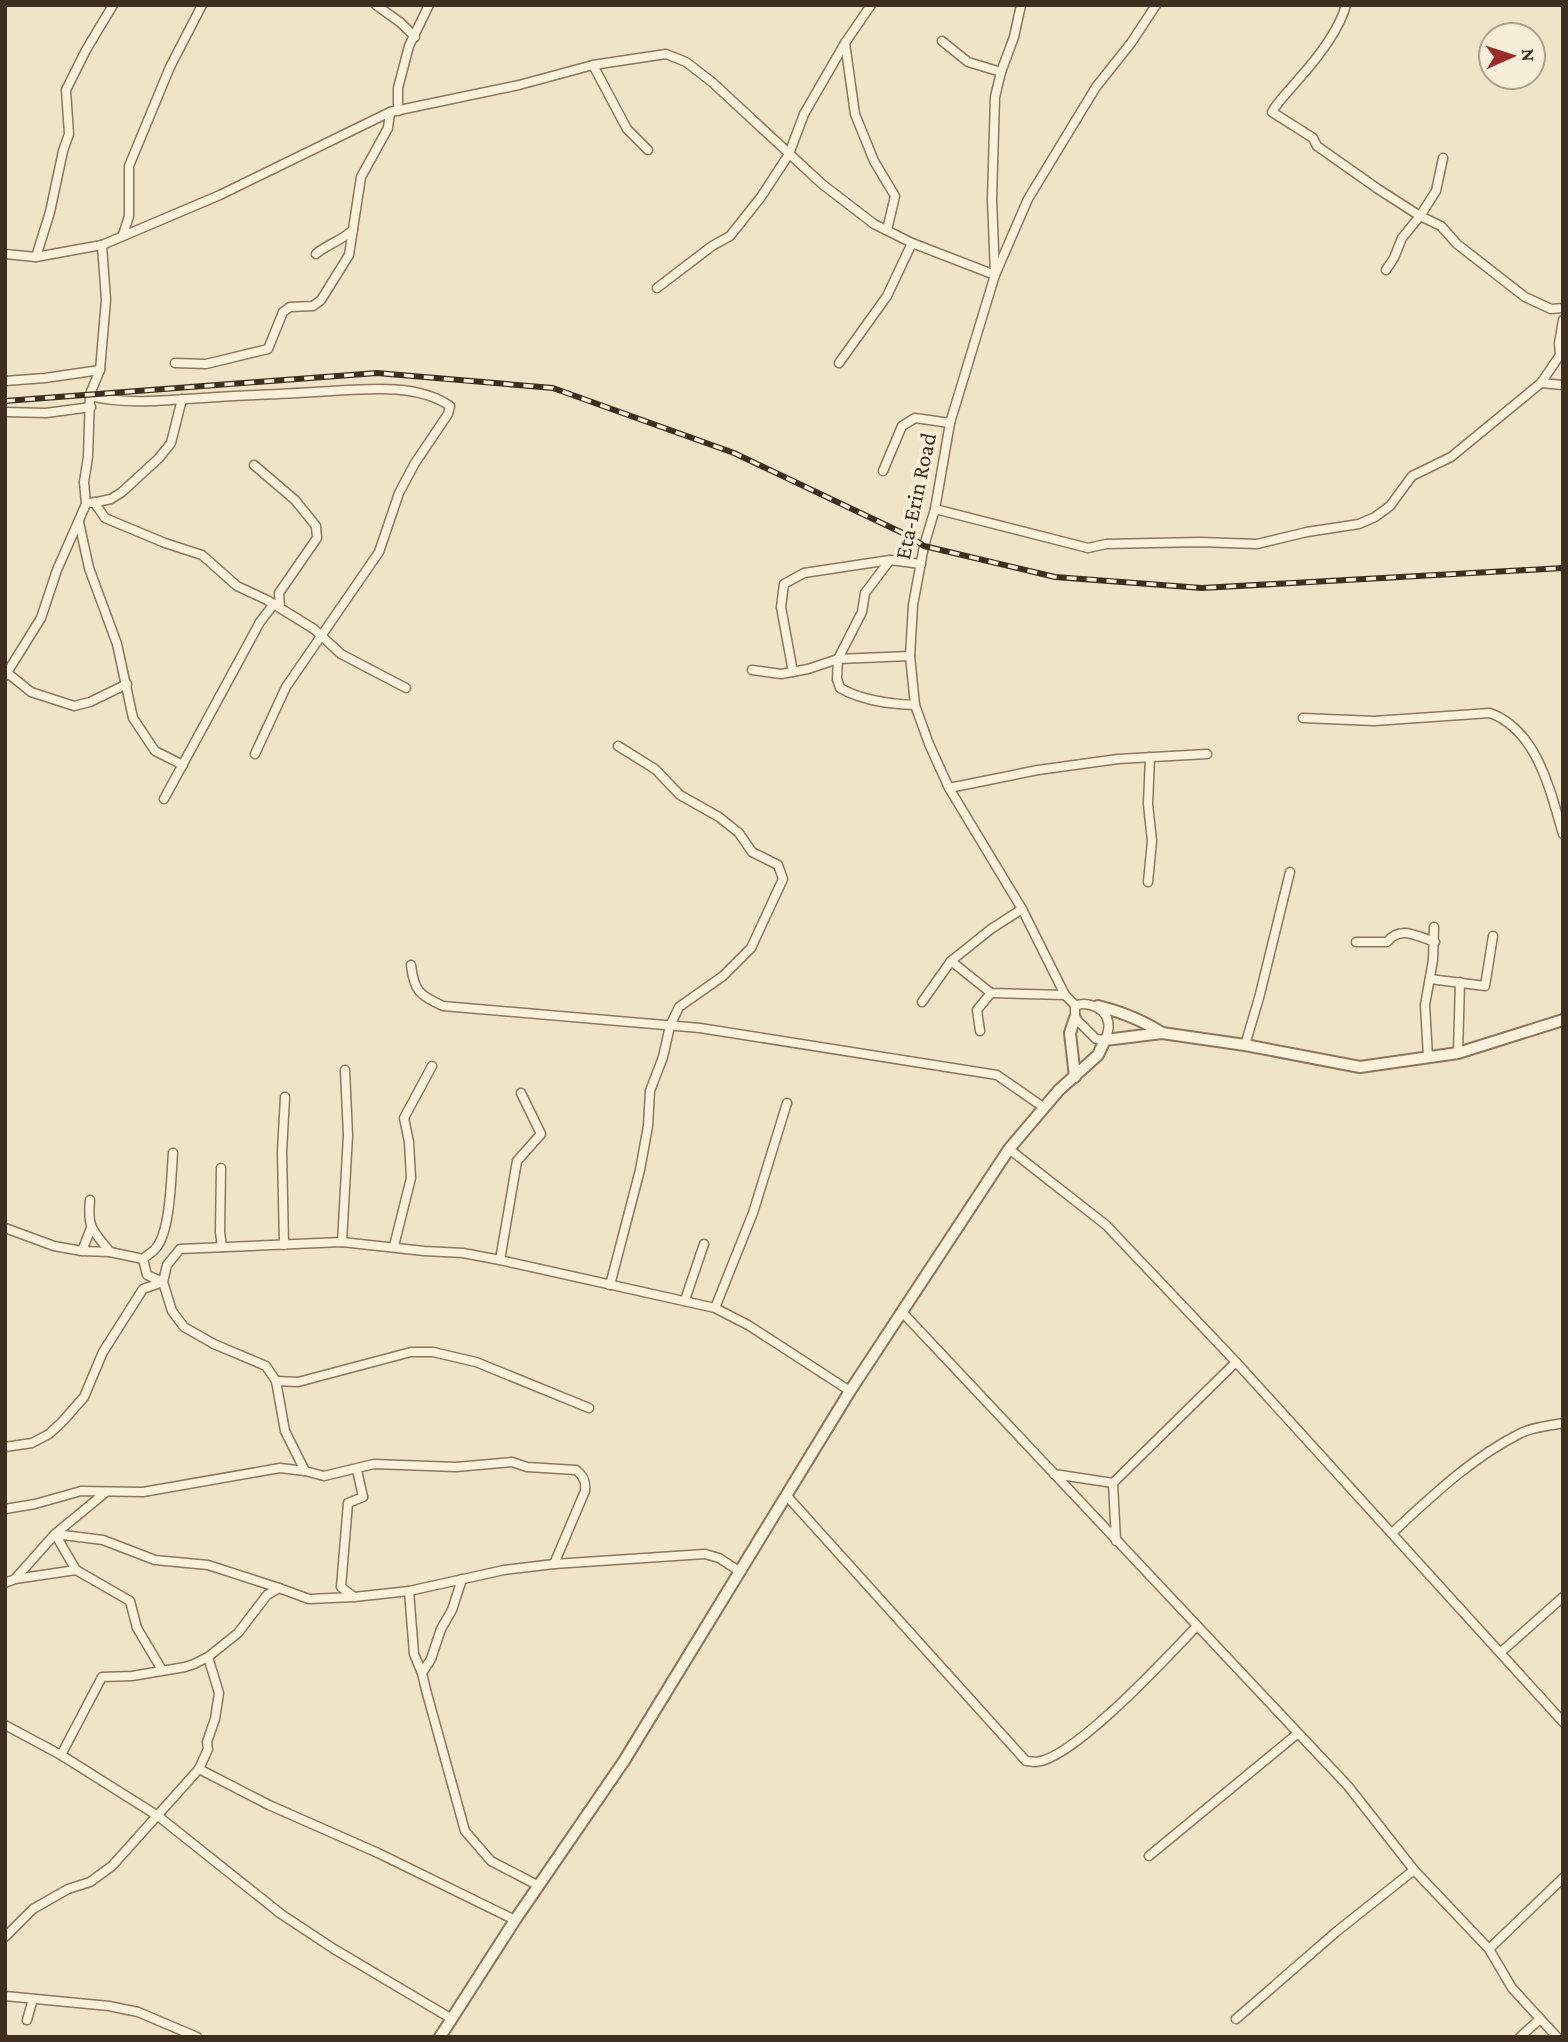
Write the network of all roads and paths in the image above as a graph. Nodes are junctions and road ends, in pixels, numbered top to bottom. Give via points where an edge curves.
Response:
1 (113, 5) edge
2 (202, 5) edge
3 (376, 5) edge
4 (429, 5) edge
5 (871, 5) edge
6 (1021, 5) edge
7 (1346, 5) edge
8 (1152, 7) edge
9 (415, 37) junction
10 (942, 41) dead end
11 (845, 43) junction
12 (593, 65) junction
13 (1001, 72) junction
14 (394, 112) junction
15 (648, 150) dead end
16 (789, 154) junction
17 (1443, 158) dead end
18 (1420, 216) junction
19 (353, 230) junction
20 (887, 230) junction
21 (123, 235) junction
22 (912, 243) junction
23 (102, 245) junction
24 (5, 254) edge
25 (316, 254) dead end
26 (36, 257) junction
27 (1386, 270) dead end
28 (995, 275) junction
29 (656, 288) dead end
30 (1563, 308) edge
31 (1563, 320) edge
32 (175, 363) dead end
33 (839, 363) dead end
34 (100, 370) junction
35 (5, 381) edge
36 (1541, 383) junction
37 (1563, 385) edge
38 (90, 396) junction
39 (182, 399) junction
40 (91, 407) junction
41 (5, 412) edge
42 (950, 423) junction
43 (254, 465) dead end
44 (883, 471) dead end
45 (90, 503) junction
46 (935, 509) junction
47 (79, 522) junction
48 (890, 560) junction
49 (921, 564) junction
50 (277, 605) junction
51 (320, 636) junction
52 (910, 656) junction
53 (838, 659) junction
54 (751, 670) dead end
55 (793, 672) junction
56 (6, 673) edge
57 (127, 684) junction
58 (406, 688) dead end
59 (915, 705) junction
60 (1303, 718) dead end
61 (618, 746) dead end
62 (255, 754) dead end
63 (1207, 754) dead end
64 (1150, 757) junction
65 (183, 765) junction
66 (949, 788) junction
67 (164, 799) dead end
68 (1563, 834) edge
69 (1290, 872) dead end
70 (1148, 882) dead end
71 (1022, 909) junction
72 (1434, 927) dead end
73 (1493, 936) dead end
74 (1356, 942) dead end
75 (1434, 942) junction
76 (950, 961) junction
77 (411, 965) dead end
78 (1430, 979) junction
79 (1460, 982) junction
80 (991, 993) junction
81 (1065, 995) junction
82 (922, 1002) dead end
83 (1075, 1005) junction
84 (1098, 1006) junction
85 (1075, 1018) junction
86 (1563, 1020) edge
87 (670, 1026) junction
88 (980, 1031) dead end
89 (1162, 1033) junction
90 (1104, 1040) junction
91 (1245, 1045) junction
92 (1458, 1053) junction
93 (1428, 1057) junction
94 (432, 1066) dead end
95 (345, 1070) dead end
96 (1075, 1077) junction
97 (521, 1093) dead end
98 (285, 1097) dead end
99 (787, 1103) dead end
100 (1043, 1107) junction
101 (1009, 1149) junction
102 (173, 1153) dead end
103 (221, 1168) dead end
104 (90, 1200) dead end
105 (5, 1228) edge
106 (91, 1228) junction
107 (342, 1242) junction
108 (704, 1244) dead end
109 (284, 1245) junction
110 (394, 1246) junction
111 (222, 1247) junction
112 (82, 1251) junction
113 (110, 1252) junction
114 (143, 1259) junction
115 (500, 1260) junction
116 (163, 1282) junction
117 (610, 1285) junction
118 (685, 1300) junction
119 (715, 1308) junction
120 (902, 1312) junction
121 (1236, 1362) junction
122 (276, 1381) junction
123 (849, 1391) junction
124 (589, 1408) dead end
125 (1563, 1423) edge
126 (5, 1447) edge
127 (357, 1470) junction
128 (305, 1471) junction
129 (1052, 1474) junction
130 (1113, 1483) junction
131 (106, 1492) junction
132 (786, 1495) junction
133 (5, 1509) edge
134 (1392, 1533) junction
135 (55, 1534) junction
136 (1116, 1541) junction
137 (554, 1564) junction
138 (76, 1570) junction
139 (739, 1571) junction
140 (462, 1578) junction
141 (15, 1579) junction
142 (5, 1583) edge
143 (279, 1588) junction
144 (409, 1591) junction
145 (354, 1597) junction
146 (1563, 1597) edge
147 (1197, 1626) junction
148 (1501, 1652) junction
149 (208, 1657) junction
150 (162, 1670) junction
151 (422, 1673) junction
152 (1563, 1722) edge
153 (5, 1726) edge
154 (1297, 1734) junction
155 (61, 1755) junction
156 (199, 1769) junction
157 (158, 1816) junction
158 (1149, 1856) dead end
159 (1414, 1870) junction
160 (1563, 1878) edge
161 (539, 1886) junction
162 (515, 1920) junction
163 (5, 1937) edge
164 (1489, 1949) junction
165 (5, 1996) edge
166 (33, 1999) junction
167 (452, 2019) junction
168 (1236, 2019) dead end
169 (1540, 2019) junction
170 (27, 2020) dead end
171 (197, 2037) edge
172 (440, 2037) edge
173 (1520, 2037) edge
174 (1557, 2037) edge

1 - 26 street via 66,90 69,134
2 - 21 street via 170,67 129,166
3 - 9 street
4 - 9 street
5 - 11 street
6 - 13 street
7 - 18 street via 1336,30 1272,112
8 - 28 street, Eta-Erin Road via 1096,87 1035,188
9 - 14 street
10 - 13 street via 968,62
11 - 16 street via 804,114
11 - 20 street via 855,114 874,161 895,196
12 - 14 street
12 - 15 street via 627,129
12 - 16 street via 666,54 686,62
13 - 28 street via 995,97
14 - 19 street via 360,177
14 - 21 street via 220,195
16 - 20 street
16 - 29 street via 730,236
17 - 18 street via 1439,183
18 - 27 street via 1402,238
18 - 30 street via 1441,226 1525,297 1551,309
19 - 25 street
19 - 32 street via 349,255 321,300 283,312 268,349 206,364
20 - 22 street
21 - 23 street
22 - 28 street
22 - 33 street via 887,296
23 - 26 street
23 - 34 street via 106,300
24 - 26 street
28 - 42 street, Eta-Erin Road
31 - 36 street via 1560,355
34 - 35 street
34 - 38 street
36 - 37 street
36 - 46 street via 1451,457 1412,476 1390,506 1359,524 1258,544 1106,544 1088,548
38 - 39 street
38 - 40 street
39 - 45 street via 171,443 159,458 122,492
39 - 51 street via 369,389 421,392 450,406 399,493 379,552
40 - 41 street
40 - 45 street via 84,482
42 - 44 street via 915,418 902,426
42 - 46 street, Eta-Erin Road
43 - 50 street via 295,500 316,526 317,538 279,593
45 - 47 street
45 - 50 street via 105,518 202,555 237,586
46 - 49 street, Eta-Erin Road
47 - 56 street via 41,618
47 - 57 street
48 - 49 street
48 - 53 street via 865,593 862,612
48 - 55 street via 804,573 784,584 781,607
49 - 52 street, Eta-Erin Road
50 - 51 street
50 - 65 street via 261,622
51 - 58 street via 341,654
51 - 62 street via 286,687
52 - 53 street
52 - 59 street, Eta-Erin Road
53 - 55 street
53 - 59 street via 840,688
54 - 55 street
56 - 57 street via 31,692 74,706
57 - 65 street via 133,718 155,751
59 - 66 street, Eta-Erin Road
60 - 68 street via 1374,721 1490,713 1505,719 1523,735 1537,762
61 - 87 street via 655,769 680,795 739,832 752,852 778,865 783,879 751,947 723,976 679,1007
63 - 64 street
64 - 66 street via 1038,770
64 - 70 street
65 - 67 street
66 - 71 street, Eta-Erin Road
69 - 91 street
71 - 76 street
71 - 81 street, Eta-Erin Road
72 - 75 street
73 - 79 street via 1485,986
74 - 75 street via 1387,942 1392,935 1407,932
75 - 78 street
76 - 80 street
76 - 82 street
77 - 87 street via 421,995 443,1006
78 - 79 street
78 - 93 street
79 - 92 street
80 - 81 street
80 - 88 street via 977,1010
81 - 83 street, Eta-Erin Road
83 - 84 street
83 - 85 street
84 - 89 street via 1142,1019
84 - 90 street via 1107,1017
85 - 90 street via 1091,1035
85 - 96 street via 1070,1033
86 - 92 street
87 - 100 street via 997,1075
87 - 117 street via 650,1091 640,1171
89 - 90 street
89 - 91 street
90 - 96 street via 1098,1055
91 - 93 street via 1360,1067
92 - 93 street
94 - 110 street via 404,1118 411,1178
95 - 107 street via 348,1124
96 - 100 street
97 - 115 street via 541,1135 517,1161
98 - 109 street
99 - 119 street via 753,1213
100 - 101 street
101 - 120 street
101 - 121 street via 1107,1225
102 - 114 street via 162,1238
103 - 111 street
104 - 106 street
105 - 112 street
106 - 112 street
106 - 113 street
107 - 109 street
107 - 110 street
108 - 118 street
109 - 111 street
110 - 115 street
111 - 116 street via 180,1249 167,1265
112 - 113 street
113 - 114 street
114 - 116 street via 147,1275
115 - 117 street
116 - 122 street via 172,1311 184,1327 266,1366
116 - 126 street via 143,1289 103,1352 84,1397 62,1422 32,1443
117 - 118 street
118 - 119 street
119 - 123 street
120 - 123 street
120 - 129 street
121 - 130 street
121 - 134 street
122 - 124 street via 298,1382 411,1352 433,1352 476,1362
122 - 128 street via 285,1431
123 - 132 street
125 - 134 street via 1523,1432 1485,1454
127 - 128 street via 324,1476
127 - 137 street via 374,1464 456,1467 512,1462 576,1470 586,1483 585,1491
127 - 145 street via 363,1497 348,1503 341,1587
128 - 131 street via 280,1468 143,1492
129 - 130 street
129 - 136 street
130 - 136 street
131 - 133 street via 81,1491
131 - 135 street
132 - 139 street
132 - 147 street via 1026,1761 1038,1762 1080,1738
134 - 148 street
135 - 138 street
135 - 141 street
135 - 143 street via 103,1540 155,1560 208,1565
136 - 147 street
137 - 139 street via 705,1554
137 - 140 street
138 - 141 street
138 - 150 street via 130,1601 137,1628
139 - 161 street via 624,1761
140 - 144 street
140 - 151 street
141 - 142 street
143 - 145 street via 309,1599
143 - 149 street via 267,1595 238,1633
144 - 145 street
144 - 151 street via 414,1654
146 - 148 street
147 - 154 street
148 - 152 street
149 - 150 street
149 - 156 street via 219,1693 208,1749
150 - 155 street via 102,1676
151 - 161 street via 464,1831 491,1861
153 - 155 street
154 - 158 street
154 - 159 street via 1348,1786
155 - 157 street
156 - 157 street
156 - 162 street
157 - 163 street via 100,1877 33,1909
157 - 167 street via 281,1914
159 - 164 street
159 - 168 street
160 - 164 street
161 - 162 street
162 - 167 street
164 - 169 street via 1512,1988
165 - 166 street
166 - 170 street
166 - 171 street via 138,2012
167 - 172 street
169 - 173 street
169 - 174 street

